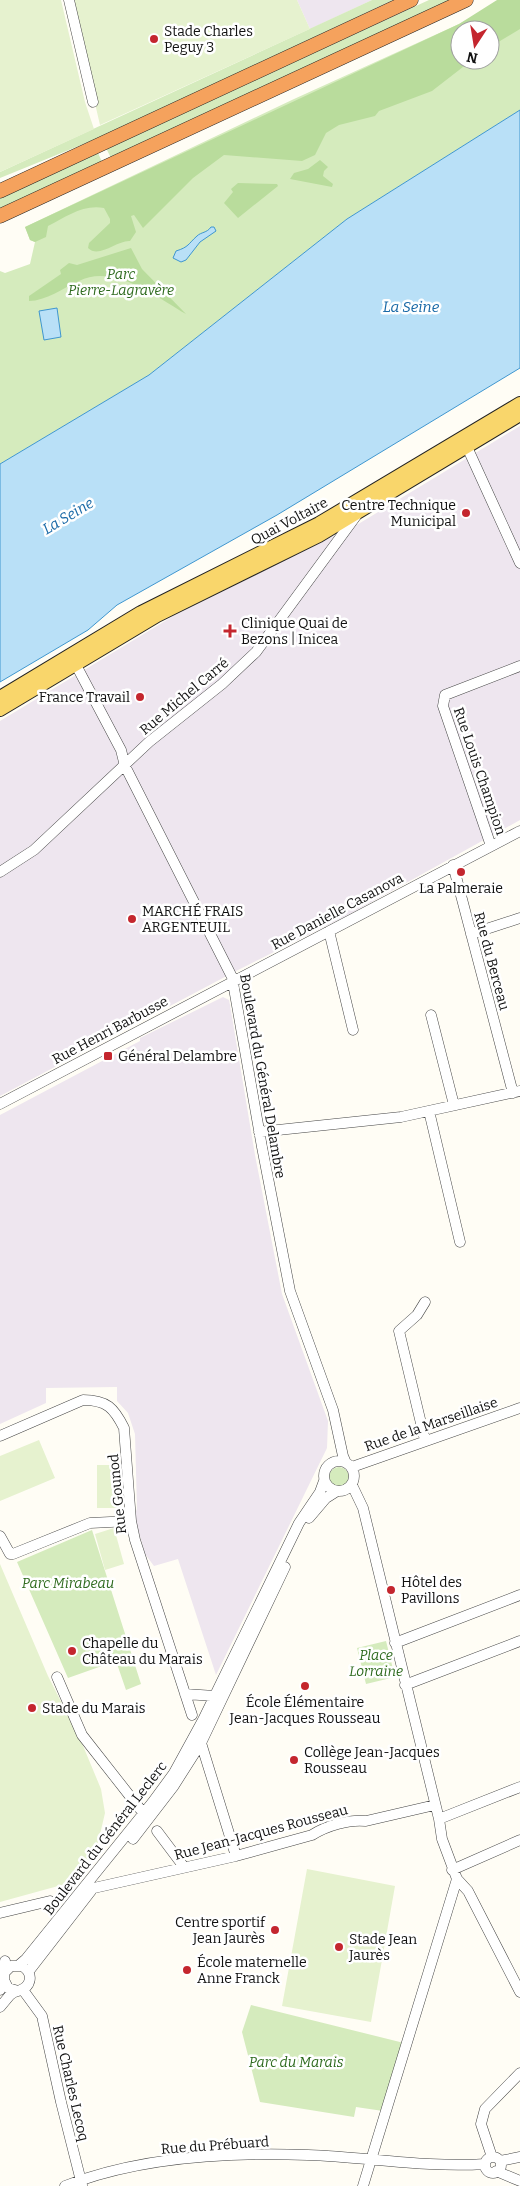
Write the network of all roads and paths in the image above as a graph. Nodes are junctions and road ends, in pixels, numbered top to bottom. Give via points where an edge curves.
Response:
1 (69, 0) edge
2 (411, 0) edge
3 (466, 0) edge
4 (93, 102) dead end
5 (34, 175) junction
6 (0, 182) edge
7 (0, 191) edge
8 (0, 216) edge
9 (520, 403) edge
10 (520, 415) edge
11 (467, 447) junction
12 (358, 513) junction
13 (520, 563) edge
14 (72, 660) junction
15 (520, 666) edge
16 (0, 697) edge
17 (0, 710) edge
18 (125, 766) junction
19 (520, 831) edge
20 (491, 846) junction
21 (453, 865) junction
22 (0, 872) edge
23 (520, 918) edge
24 (329, 931) junction
25 (470, 934) junction
26 (233, 981) junction
27 (431, 1015) dead end
28 (353, 1030) dead end
29 (517, 1092) edge
30 (0, 1104) edge
31 (454, 1105) junction
32 (430, 1111) junction
33 (259, 1132) junction
34 (460, 1242) dead end
35 (425, 1302) dead end
36 (520, 1408) edge
37 (337, 1430) junction
38 (0, 1436) edge
39 (425, 1440) junction
40 (332, 1462) junction
41 (349, 1465) junction
42 (324, 1481) junction
43 (352, 1485) junction
44 (339, 1492) junction
45 (357, 1497) junction
46 (131, 1521) junction
47 (0, 1536) edge
48 (520, 1595) edge
49 (520, 1641) edge
50 (395, 1643) junction
51 (57, 1677) dead end
52 (405, 1685) junction
53 (185, 1694) junction
54 (215, 1696) junction
55 (192, 1715) dead end
56 (200, 1743) junction
57 (520, 1787) edge
58 (435, 1805) junction
59 (144, 1814) junction
60 (439, 1819) junction
61 (157, 1831) dead end
62 (520, 1840) edge
63 (236, 1856) junction
64 (184, 1868) junction
65 (452, 1870) junction
66 (457, 1880) junction
67 (94, 1888) junction
68 (50, 1901) dead end
69 (0, 1913) edge
70 (8, 1966) edge
71 (29, 1971) junction
72 (0, 1990) edge
73 (19, 1990) junction
74 (520, 1992) edge
75 (0, 2007) edge
76 (520, 2073) edge
77 (520, 2157) edge
78 (371, 2159) junction
79 (492, 2165) junction
80 (520, 2181) edge
81 (81, 2183) edge
82 (65, 2186) edge
83 (363, 2186) edge

1 - 4 street
2 - 5 highway
3 - 8 highway
5 - 6 highway via 26,172
5 - 7 highway
9 - 14 main road, Quai Voltaire via 319,523 150,608 86,646
10 - 11 main road, Quai Voltaire
11 - 12 main road, Quai Voltaire
11 - 13 street
12 - 14 main road, Quai Voltaire via 319,536
12 - 18 street, Rue Michel Carré via 256,652
14 - 16 main road via 48,669
14 - 17 main road
14 - 18 street, Boulevard du Général Delambre via 121,750
15 - 20 street, Rue Louis Champion via 444,695 443,706
18 - 22 street, Rue Michel Carré via 34,850
18 - 26 street, Boulevard du Général Delambre
19 - 20 street, Rue Danielle Casanova
20 - 21 street, Rue Danielle Casanova
21 - 24 street, Rue Danielle Casanova
21 - 25 street, Rue du Berceau
23 - 25 street
24 - 26 street, Rue Danielle Casanova
24 - 28 street
25 - 29 street, Rue du Berceau
26 - 30 street, Rue Henri Barbusse
26 - 33 street, Boulevard du Général Delambre
27 - 31 street
29 - 31 street
31 - 32 street
32 - 33 street
32 - 34 street
33 - 37 street, Boulevard du Général Delambre via 290,1291 330,1401
35 - 39 street via 418,1315 399,1331
36 - 39 street, Rue de la Marseillaise
37 - 40 street, Boulevard du Général Delambre
37 - 41 street, Boulevard du Général Delambre
38 - 46 street, Rue Gounod via 84,1400 108,1405 124,1428
39 - 41 street, Rue de la Marseillaise
40 - 41 street via 341,1461
40 - 42 street via 325,1470
41 - 43 street via 354,1478
42 - 44 street via 329,1488
42 - 54 street, Boulevard du Général Leclerc via 299,1523
43 - 44 street
43 - 45 street
44 - 45 street
44 - 56 street, Boulevard du Général Leclerc via 326,1498 306,1524
45 - 50 street via 363,1508
46 - 47 street via 90,1523 18,1554 10,1554
46 - 53 street, Rue Gounod
48 - 50 street
49 - 52 street
50 - 52 street
51 - 59 street via 82,1734
52 - 58 street
53 - 54 street
53 - 55 street, Rue Gounod
54 - 59 street, Boulevard du Général Leclerc via 178,1767
56 - 63 street
56 - 67 street, Boulevard du Général Leclerc via 159,1806
57 - 60 street
58 - 60 street
58 - 63 street, Rue Jean-Jacques Rousseau via 321,1829 312,1835
59 - 70 street, Boulevard du Général Leclerc via 32,1953
60 - 65 street
61 - 64 street
62 - 65 street
63 - 64 street, Rue Jean-Jacques Rousseau
64 - 67 street, Rue Jean-Jacques Rousseau
65 - 66 street
66 - 74 street via 468,1891
66 - 78 street
67 - 71 street, Boulevard du Général Leclerc
68 - 69 street
70 - 71 street
70 - 72 street, Boulevard du Général Leclerc
70 - 73 street, Rue Charles Lecoq via 8,1988
71 - 73 street via 29,1984
73 - 75 street
73 - 81 street, Rue Charles Lecoq via 42,2016
76 - 79 street via 486,2109 481,2124
77 - 79 street, Rue du Prébuard
78 - 79 street, Rue du Prébuard
78 - 81 street, Rue du Prébuard via 306,2155 206,2158 125,2166
78 - 83 street
79 - 80 street
81 - 82 street, Rue du Prébuard

